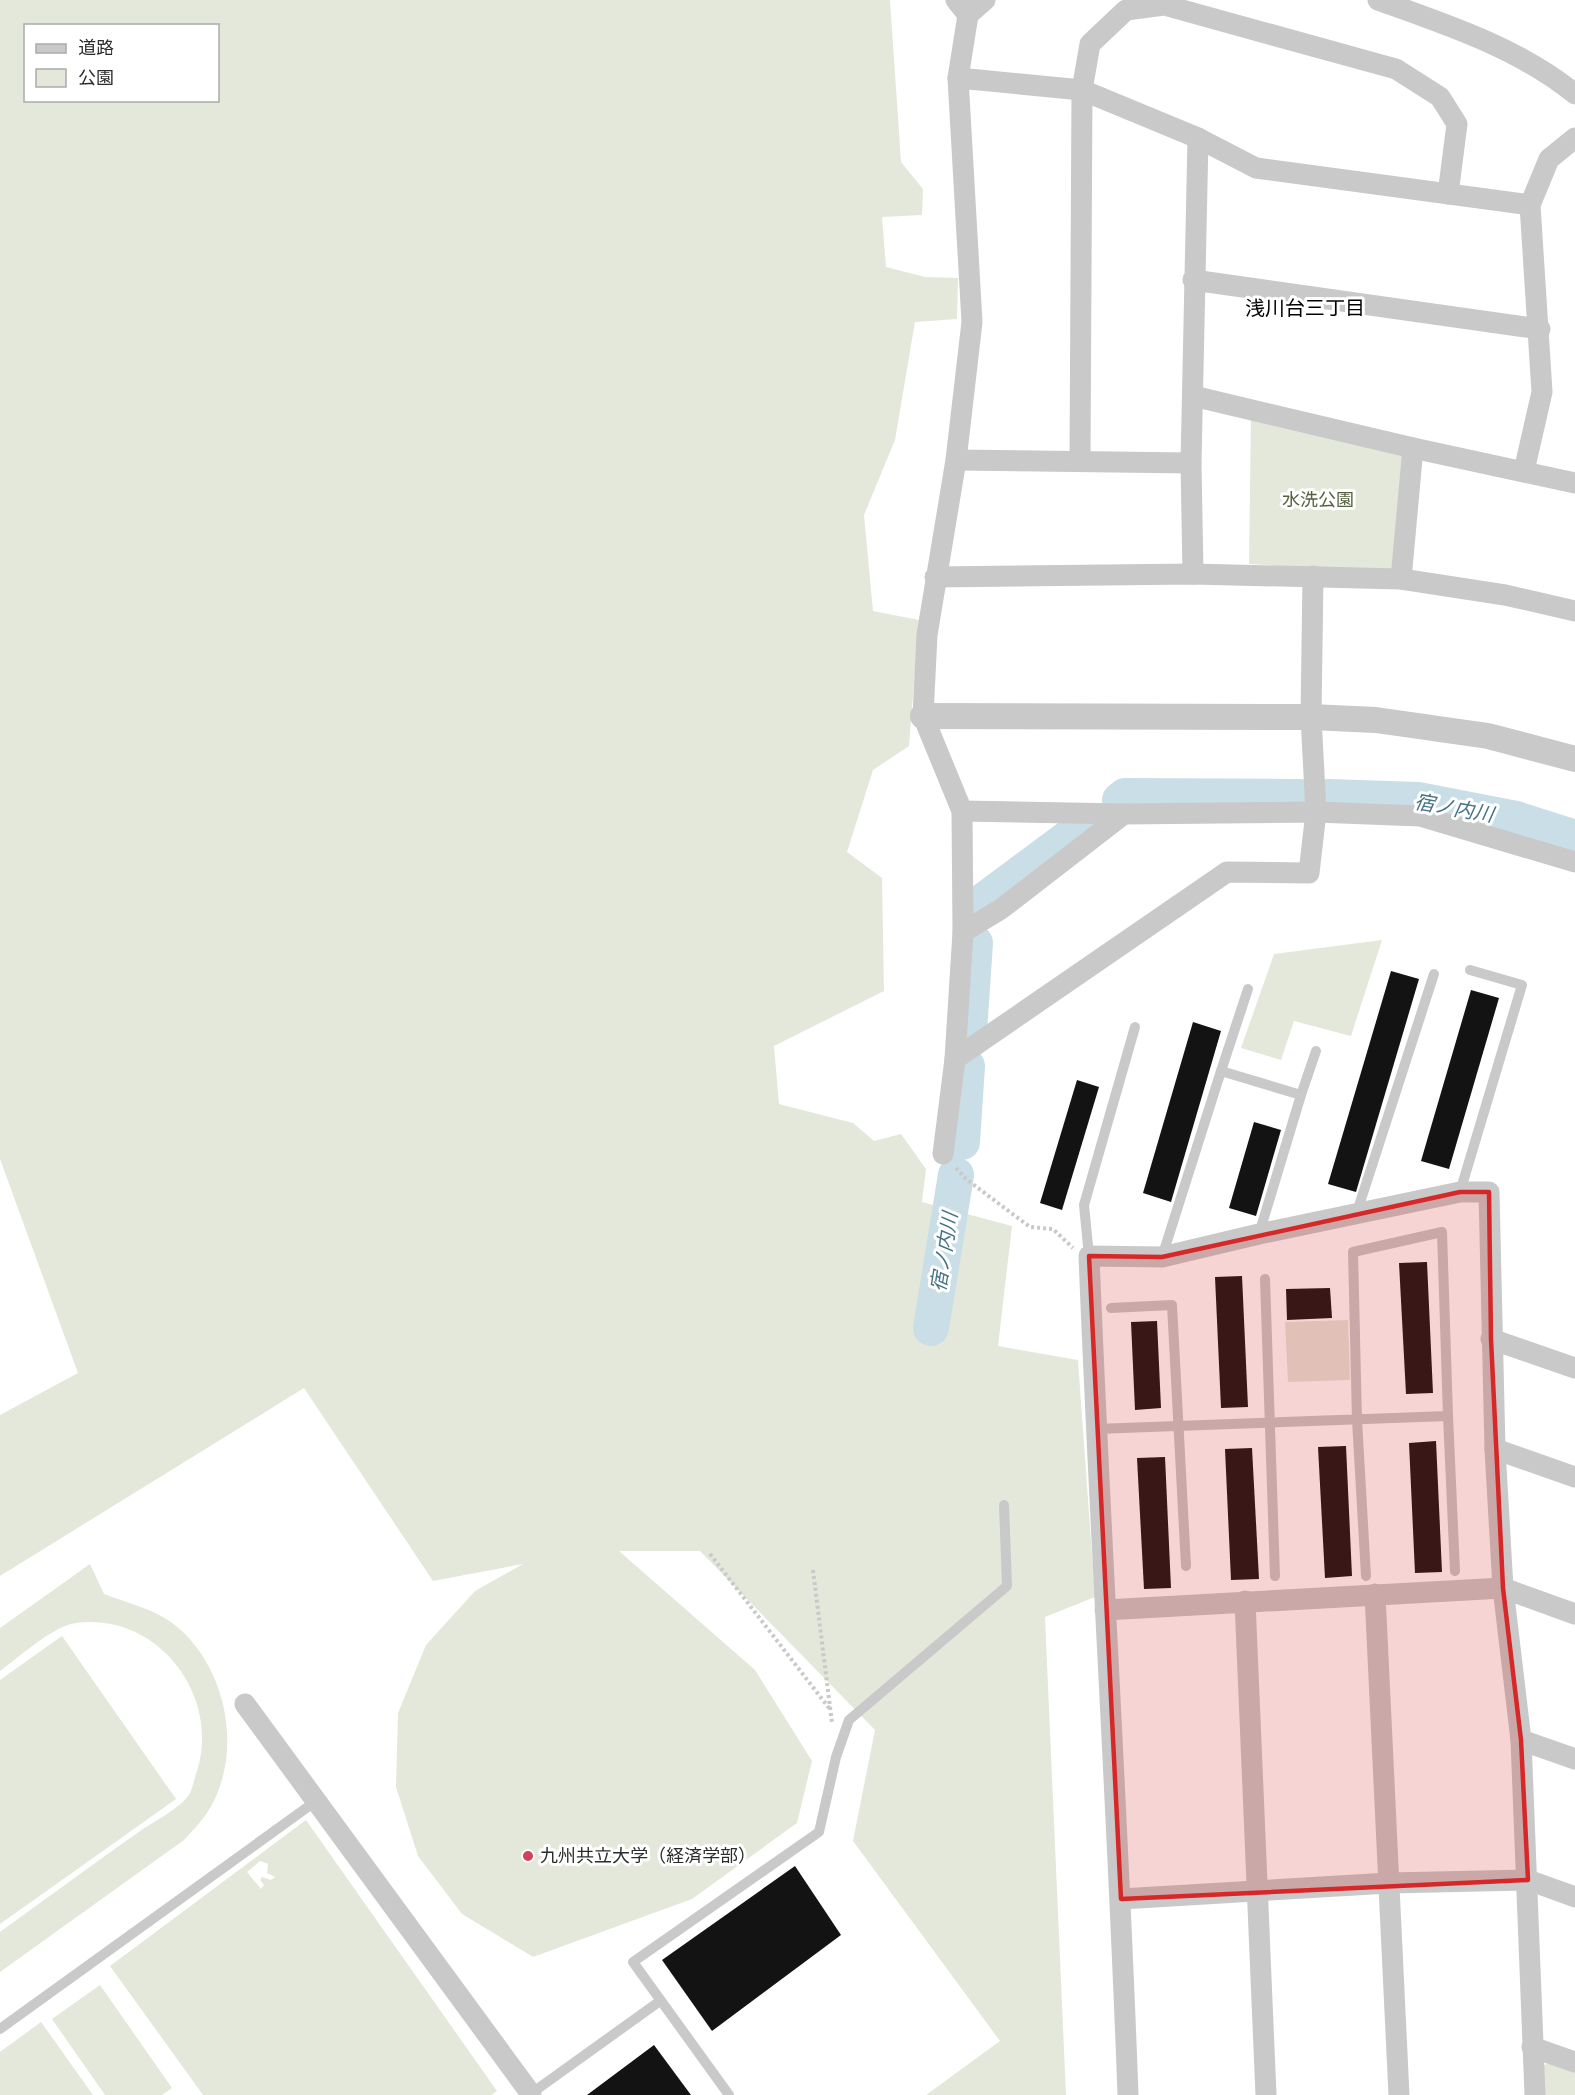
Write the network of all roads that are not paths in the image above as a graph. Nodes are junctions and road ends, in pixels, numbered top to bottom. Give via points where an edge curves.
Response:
1 (985, 0) edge
2 (1378, 0) edge
3 (962, 8) edge
4 (958, 78) junction
5 (1082, 90) junction
6 (1575, 94) edge
7 (1198, 138) junction
8 (1575, 138) edge
9 (1448, 194) junction
10 (1530, 205) junction
11 (1193, 280) junction
12 (1539, 329) junction
13 (1193, 396) junction
14 (1413, 448) junction
15 (956, 460) junction
16 (1080, 460) junction
17 (1191, 463) junction
18 (1524, 471) junction
19 (1575, 483) edge
20 (1193, 574) junction
21 (1313, 576) junction
22 (935, 577) junction
23 (1401, 579) junction
24 (1575, 611) edge
25 (923, 716) junction
26 (1311, 717) junction
27 (1575, 759) edge
28 (963, 811) junction
29 (1316, 812) junction
30 (1124, 814) junction
31 (1575, 862) edge
32 (963, 932) junction
33 (1470, 970) dead end
34 (1434, 974) dead end
35 (1248, 989) dead end
36 (1135, 1027) dead end
37 (1316, 1051) dead end
38 (955, 1059) junction
39 (1221, 1071) junction
40 (1301, 1095) junction
41 (943, 1154) dead end
42 (1460, 1192) junction
43 (1356, 1215) junction
44 (1259, 1234) junction
45 (1089, 1256) junction
46 (1161, 1257) junction
47 (1264, 1279) dead end
48 (1111, 1308) dead end
49 (1491, 1339) junction
50 (1575, 1368) edge
51 (1448, 1416) junction
52 (1358, 1420) junction
53 (1268, 1424) junction
54 (1179, 1427) junction
55 (1096, 1430) junction
56 (1495, 1449) junction
57 (1575, 1477) edge
58 (1004, 1505) dead end
59 (1186, 1566) dead end
60 (1455, 1571) dead end
61 (1275, 1576) dead end
62 (1370, 1585) junction
63 (1503, 1588) junction
64 (1245, 1601) junction
65 (1105, 1610) junction
66 (1575, 1614) edge
67 (245, 1704) dead end
68 (1521, 1740) junction
69 (1575, 1759) edge
70 (316, 1802) junction
71 (1528, 1880) junction
72 (1389, 1883) junction
73 (1256, 1889) junction
74 (1575, 1897) edge
75 (1121, 1899) junction
76 (660, 2001) junction
77 (0, 2030) edge
78 (1532, 2048) junction
79 (1575, 2062) edge
80 (530, 2094) edge
81 (729, 2095) edge
82 (1128, 2095) edge
83 (1266, 2095) edge
84 (1399, 2095) edge
85 (1534, 2095) edge

1 - 3 street
2 - 6 street via 1460,30 1555,77
3 - 4 street
4 - 5 street
4 - 15 street via 972,322
5 - 7 street
5 - 9 street via 1090,44 1126,10 1164,5 1396,69 1440,97 1457,124
5 - 16 street
7 - 9 street via 1256,168
7 - 11 street
8 - 10 street via 1549,159
9 - 10 street
10 - 12 street
11 - 12 street
11 - 13 street
12 - 18 street via 1542,392
13 - 14 street
13 - 17 street
14 - 18 street
14 - 23 street
15 - 16 street
15 - 22 street
16 - 17 street
17 - 20 street
18 - 19 street
20 - 21 street
20 - 22 street
21 - 23 street
21 - 26 street
22 - 25 street
23 - 24 street via 1505,595
25 - 26 street
25 - 28 street
26 - 27 street via 1376,720 1488,736
26 - 29 street
28 - 30 street
28 - 32 street
29 - 30 street
29 - 31 street via 1420,816
29 - 38 street via 1310,873 1227,872
30 - 32 street via 1001,909
32 - 38 street
33 - 42 lane via 1522,985
34 - 43 lane
35 - 39 lane
36 - 45 lane via 1084,1205
37 - 40 lane
38 - 41 street
39 - 40 lane
39 - 46 lane
40 - 44 lane
42 - 43 street
42 - 49 street via 1489,1192
43 - 44 street
44 - 46 street
45 - 46 street
45 - 55 street
47 - 53 lane
48 - 54 lane via 1172,1305
49 - 50 street
49 - 56 street
51 - 52 lane
51 - 52 lane via 1442,1232 1353,1252
51 - 60 lane
52 - 53 lane
52 - 62 lane
53 - 54 lane
53 - 61 lane
54 - 55 lane
54 - 59 lane
55 - 65 street
56 - 57 street
56 - 63 street
58 - 76 lane via 1007,1586 849,1720 819,1832 633,1962
62 - 63 street
62 - 64 street
62 - 72 street
63 - 66 street
63 - 68 street
64 - 65 street
64 - 73 street
65 - 75 street
67 - 70 street
68 - 69 street
68 - 71 street
70 - 77 lane
70 - 80 street
71 - 72 street
71 - 74 street
71 - 78 street
72 - 73 street
72 - 84 street
73 - 75 street
73 - 83 street
75 - 82 street
76 - 80 lane
76 - 81 lane
78 - 79 street
78 - 85 street

